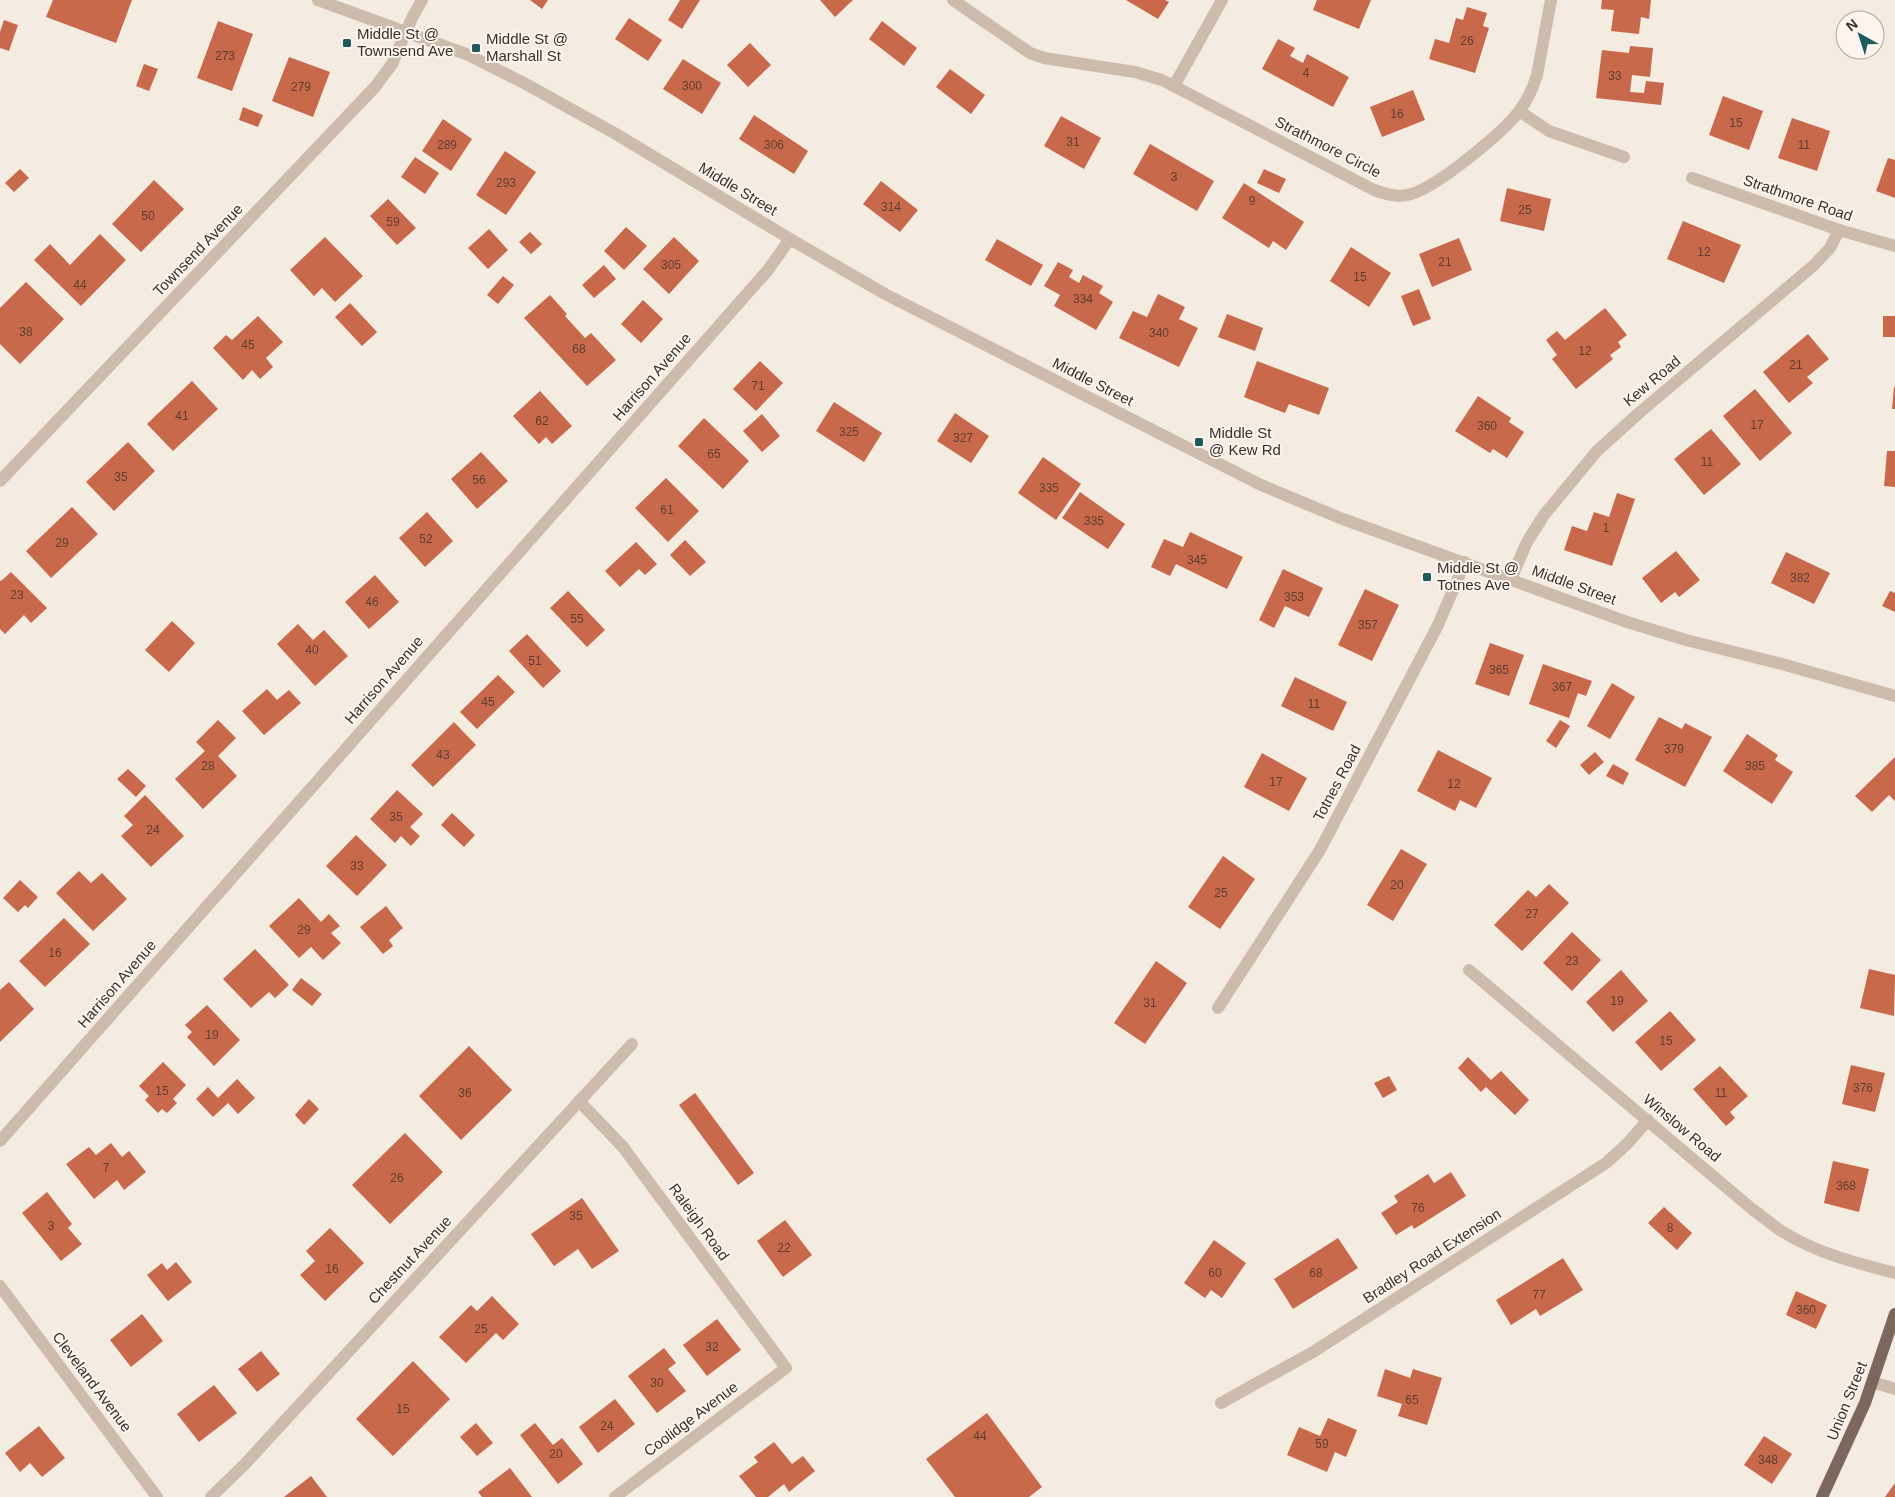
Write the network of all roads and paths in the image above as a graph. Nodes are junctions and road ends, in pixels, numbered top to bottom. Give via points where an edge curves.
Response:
1 (318, 0) edge
2 (422, 0) edge
3 (952, 0) edge
4 (1222, 0) edge
5 (1551, 0) edge
6 (407, 32) junction
7 (1174, 86) junction
8 (1519, 111) junction
9 (1624, 157) dead end
10 (1692, 178) dead end
11 (1839, 230) junction
12 (790, 239) junction
13 (1895, 246) edge
14 (0, 481) edge
15 (1466, 562) junction
16 (1511, 579) junction
17 (1895, 696) edge
18 (1469, 970) dead end
19 (1218, 1008) dead end
20 (632, 1044) dead end
21 (579, 1101) junction
22 (1648, 1120) junction
23 (0, 1141) edge
24 (1895, 1273) edge
25 (0, 1286) edge
26 (1895, 1314) edge
27 (786, 1368) joint
28 (1873, 1382) junction
29 (1895, 1389) edge
30 (1221, 1403) dead end
31 (157, 1497) edge
32 (211, 1497) edge
33 (615, 1497) edge
34 (1822, 1497) edge

1 - 6 street, Middle Street
2 - 6 street, Townsend Avenue
3 - 7 street, Strathmore Circle via 1030,53 1135,72
4 - 7 street
5 - 8 street, Strathmore Circle via 1534,87
6 - 12 street, Middle Street via 466,54 555,99
6 - 14 street, Townsend Avenue via 392,64 375,87
7 - 8 street, Strathmore Circle via 1374,190 1396,196 1423,190 1435,182 1494,137
8 - 9 street via 1549,131
10 - 11 street, Strathmore Road
11 - 13 street, Strathmore Road
11 - 16 street, Kew Road via 1830,248 1813,266 1597,451 1544,515 1527,542
12 - 15 street, Middle Street via 933,319 1227,469 1340,518
12 - 23 street, Harrison Avenue via 768,270
15 - 16 street, Middle Street
15 - 19 street, Totnes Road via 1438,625 1320,850
16 - 17 street, Middle Street via 1679,638
18 - 22 street, Winslow Road
20 - 21 street, Chestnut Avenue
21 - 27 street, Raleigh Road via 623,1147
21 - 32 street, Chestnut Avenue
22 - 24 street, Winslow Road via 1783,1232 1847,1261
22 - 30 street, Bradley Road Extension via 1606,1163 1313,1352
25 - 31 street, Cleveland Avenue
26 - 28 main road, Union Street
27 - 33 street, Coolidge Avenue
28 - 29 street
28 - 34 main road, Union Street

